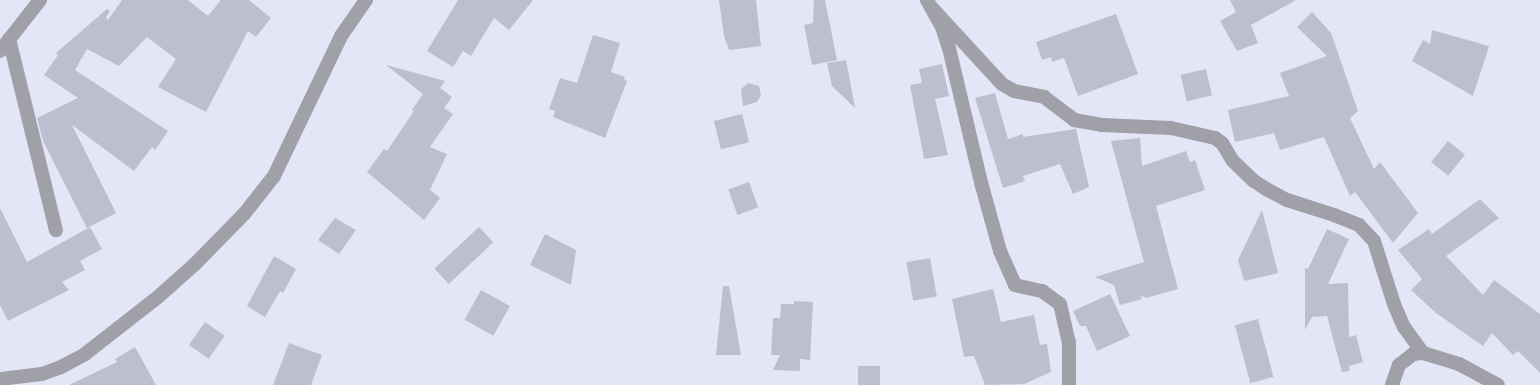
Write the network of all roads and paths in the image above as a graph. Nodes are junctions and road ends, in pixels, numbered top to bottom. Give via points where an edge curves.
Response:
1 (40, 0) edge
2 (366, 0) edge
3 (930, 4) edge
4 (9, 39) junction
5 (0, 51) edge
6 (56, 230) dead end
7 (1423, 353) junction
8 (0, 379) edge
9 (1069, 385) edge
10 (1392, 385) edge
11 (1498, 385) edge

1 - 4 street
2 - 8 street via 341,36 274,176 244,214 165,291 85,354 42,374
3 - 7 street via 1008,88 1044,96 1074,120 1102,125 1171,128 1215,138 1233,161 1268,190 1359,226 1374,241 1404,327
3 - 9 street via 949,48 1000,251 1014,286 1042,291 1060,304 1069,342
4 - 5 street
4 - 6 street
7 - 10 street via 1413,354 1399,365
7 - 11 street via 1459,364

